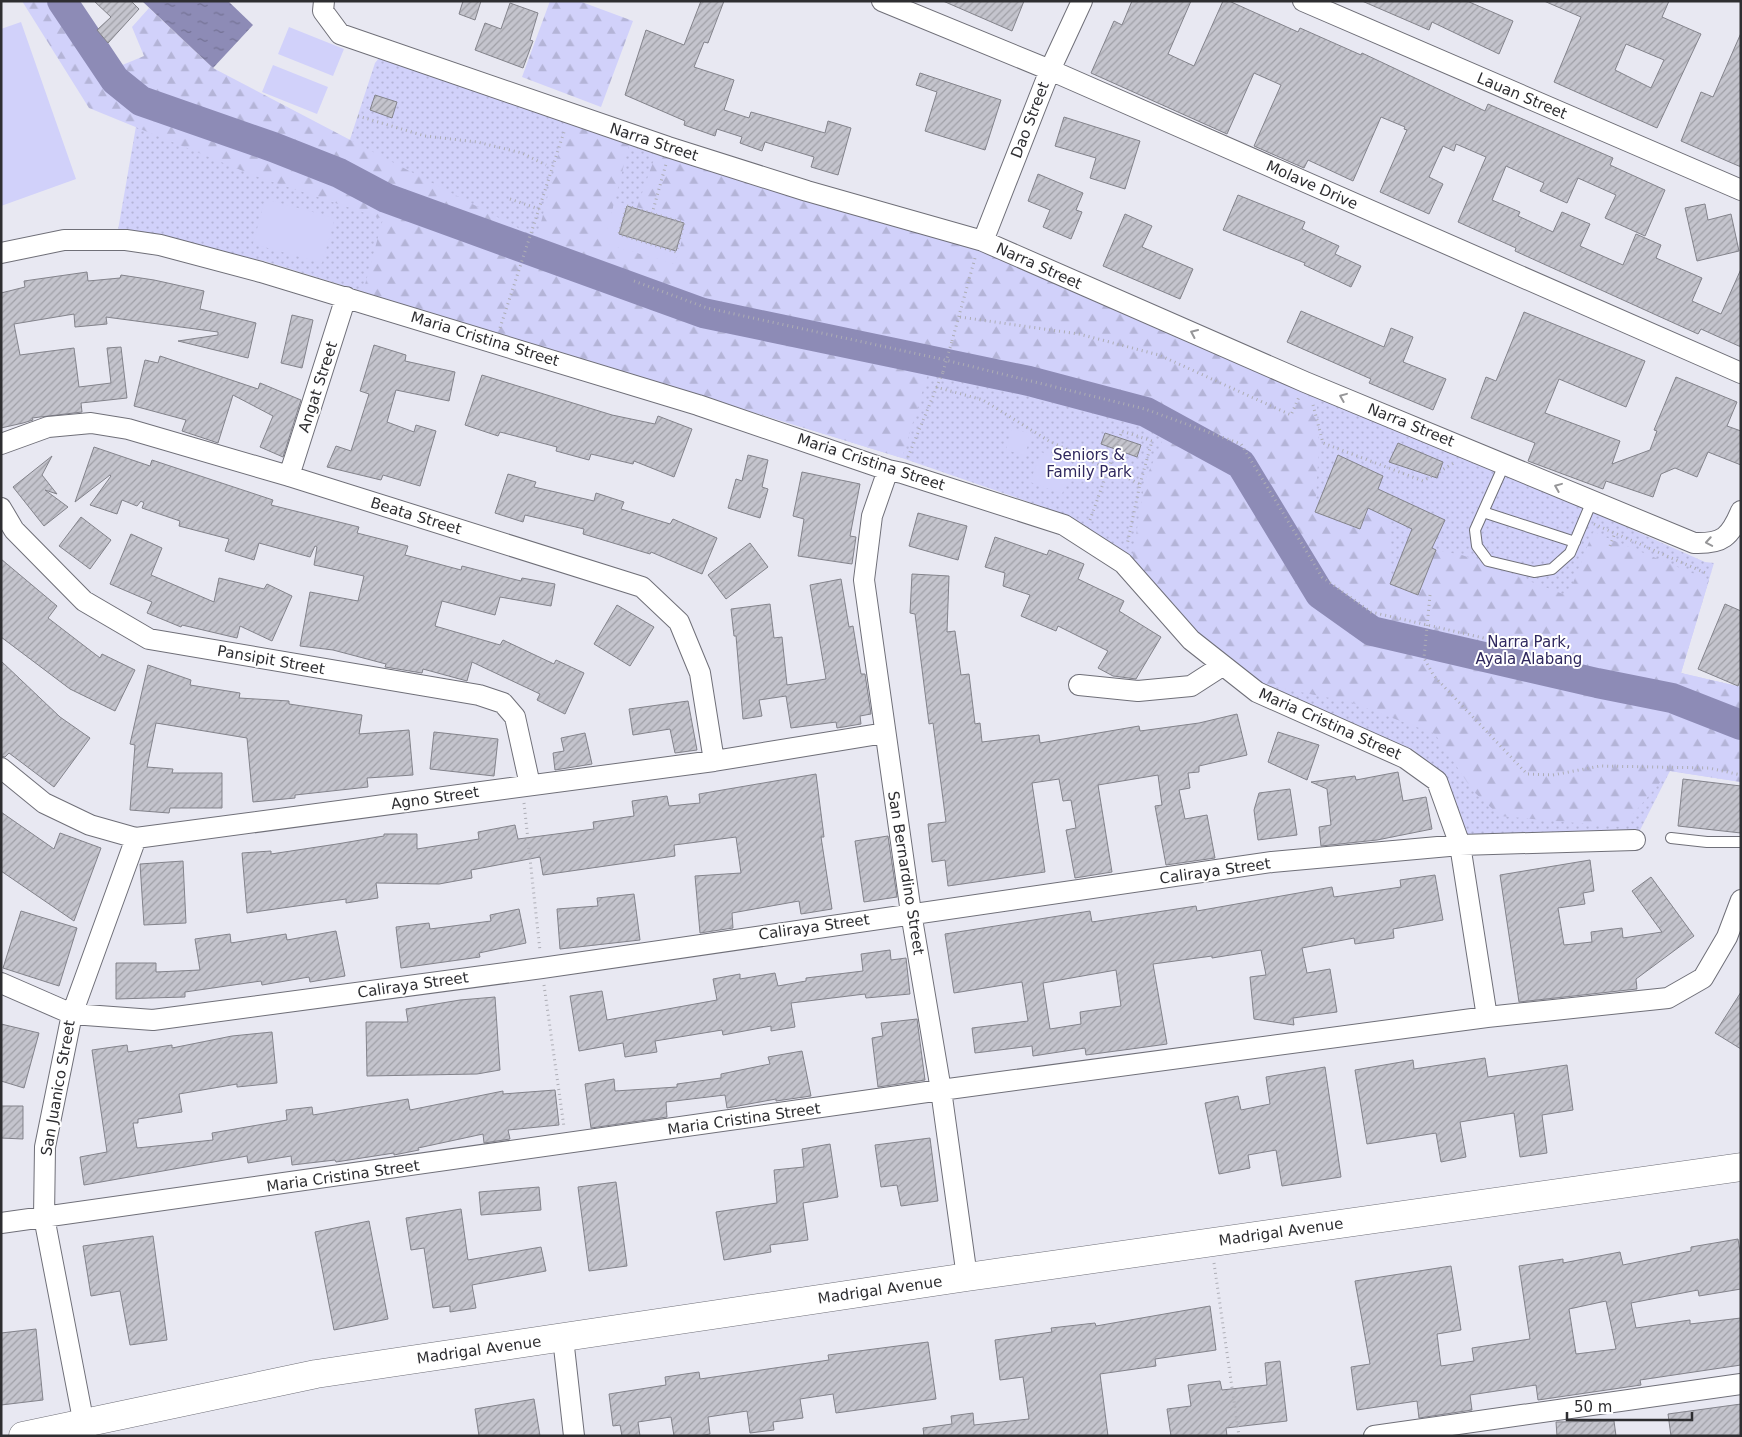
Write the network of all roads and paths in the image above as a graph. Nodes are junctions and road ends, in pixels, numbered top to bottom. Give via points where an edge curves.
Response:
1 (324, 1) edge
2 (882, 1) edge
3 (1082, 1) edge
4 (1303, 1) edge
5 (1050, 70) junction
6 (570, 113) junction
7 (358, 116) dead end
8 (672, 148) junction
9 (546, 165) dead end
10 (1741, 190) edge
11 (510, 199) dead end
12 (539, 209) junction
13 (652, 214) junction
14 (982, 241) junction
15 (1, 253) edge
16 (634, 281) dead end
17 (346, 297) junction
18 (960, 317) junction
19 (495, 342) junction
20 (1741, 373) edge
21 (936, 387) junction
22 (1300, 392) junction
23 (1312, 401) dead end
24 (1, 444) edge
25 (1504, 465) junction
26 (1463, 466) dead end
27 (1109, 469) junction
28 (895, 471) junction
29 (289, 476) junction
30 (1140, 484) junction
31 (1, 508) edge
32 (1589, 510) junction
33 (1741, 511) edge
34 (1483, 512) junction
35 (1083, 537) junction
36 (1576, 542) junction
37 (1123, 563) junction
38 (1708, 574) dead end
39 (1430, 595) dead end
40 (1425, 626) junction
41 (1527, 648) dead end
42 (1222, 666) junction
43 (1079, 685) dead end
44 (885, 733) junction
45 (714, 761) junction
46 (1, 768) edge
47 (1741, 775) edge
48 (530, 785) junction
49 (136, 838) junction
50 (1671, 838) dead end
51 (1635, 840) dead end
52 (1741, 842) edge
53 (1460, 845) junction
54 (1741, 900) edge
55 (911, 913) junction
56 (1, 983) edge
57 (72, 1014) junction
58 (1486, 1017) junction
59 (941, 1090) junction
60 (1741, 1167) edge
61 (44, 1217) junction
62 (1, 1223) edge
63 (1212, 1242) junction
64 (967, 1277) junction
65 (563, 1338) junction
66 (1741, 1384) edge
67 (85, 1429) edge
68 (23, 1436) edge
69 (574, 1436) edge
70 (1238, 1436) edge
71 (1374, 1436) edge

1 - 6 street, Narra Street via 323,11 340,34
2 - 5 street, Molave Drive
3 - 5 street, Dao Street
4 - 10 street, Lauan Street
5 - 14 street, Dao Street
5 - 20 street, Molave Drive
6 - 8 street, Narra Street
6 - 12 path
7 - 9 path via 425,136 476,142 522,153
8 - 13 path
8 - 14 street, Narra Street
11 - 12 path
12 - 19 path
13 - 13 path via 684,223 676,252 619,234 628,206
14 - 18 path
22 -> 14 street, Narra Street
15 - 17 street, Maria Cristina Street via 64,240 126,240 170,248
16 - 40 path via 707,308 931,357 1145,409 1241,444 1322,577 1371,612
17 - 19 street, Maria Cristina Street
17 - 29 street, Angat Street
18 - 21 path, bridge
18 - 22 path via 1079,334 1159,355 1291,414
19 - 28 street, Maria Cristina Street
21 - 27 path via 983,400 1049,441
21 - 28 path
25 -> 22 street, Narra Street
23 - 26 path via 1323,443 1423,481 1455,462
24 - 29 street, Beata Street via 48,427 90,423 128,430
32 -> 25 street, Narra Street
25 - 34 lane
27 - 30 path
27 - 30 path via 1122,431 1152,441
27 - 35 path
28 - 35 street, Maria Cristina Street via 1064,525
28 - 44 street, San Bernardino Street via 872,516 864,580
29 - 45 street, Beata Street via 642,587 679,622 700,673
30 - 37 path
31 - 48 street, Pansipit Street via 14,530 84,601 149,639 479,695 503,704 516,718
33 -> 32 street, Narra Street via 1733,532 1712,544 1694,543
32 - 36 lane
32 - 38 path
34 - 36 lane
34 - 36 lane via 1475,530 1477,546 1488,560 1534,572 1552,569 1570,553
35 - 37 street, Maria Cristina Street
37 - 42 street, Maria Cristina Street via 1191,640
39 - 40 path
40 - 41 path
40 - 47 path via 1424,658 1434,676 1527,774 1553,775 1600,766 1709,768
42 - 43 street via 1191,686 1138,691
42 - 53 street, Maria Cristina Street via 1257,692 1405,758 1437,780
44 - 45 street, Agno Street
44 - 55 street, San Bernardino Street
45 - 48 street, Agno Street
46 - 49 street, Agno Street via 44,803 90,825
48 - 49 street, Agno Street
49 - 57 street, San Juanico Street
50 - 52 lane
51 - 53 street, Caliraya Street
53 - 55 street, Caliraya Street via 1272,862
53 - 58 street, Maria Cristina Street
54 - 58 street, Maria Cristina Street via 1727,937 1703,978 1668,998
55 - 57 street, Caliraya Street via 542,968 153,1020
55 - 59 street, San Bernardino Street
56 - 57 street, Caliraya Street
57 - 61 street, San Juanico Street via 45,1147
58 - 59 street, Maria Cristina Street
59 - 61 street, Maria Cristina Street
59 - 64 street, San Bernardino Street
60 - 63 street, Madrigal Avenue
61 - 62 street, Maria Cristina Street
61 - 67 street, San Juanico Street
63 - 64 street, Madrigal Avenue
63 - 70 path
64 - 65 street, Madrigal Avenue
65 - 67 street, Madrigal Avenue via 316,1374
65 - 69 street
66 - 71 street
67 - 68 street, Madrigal Avenue

